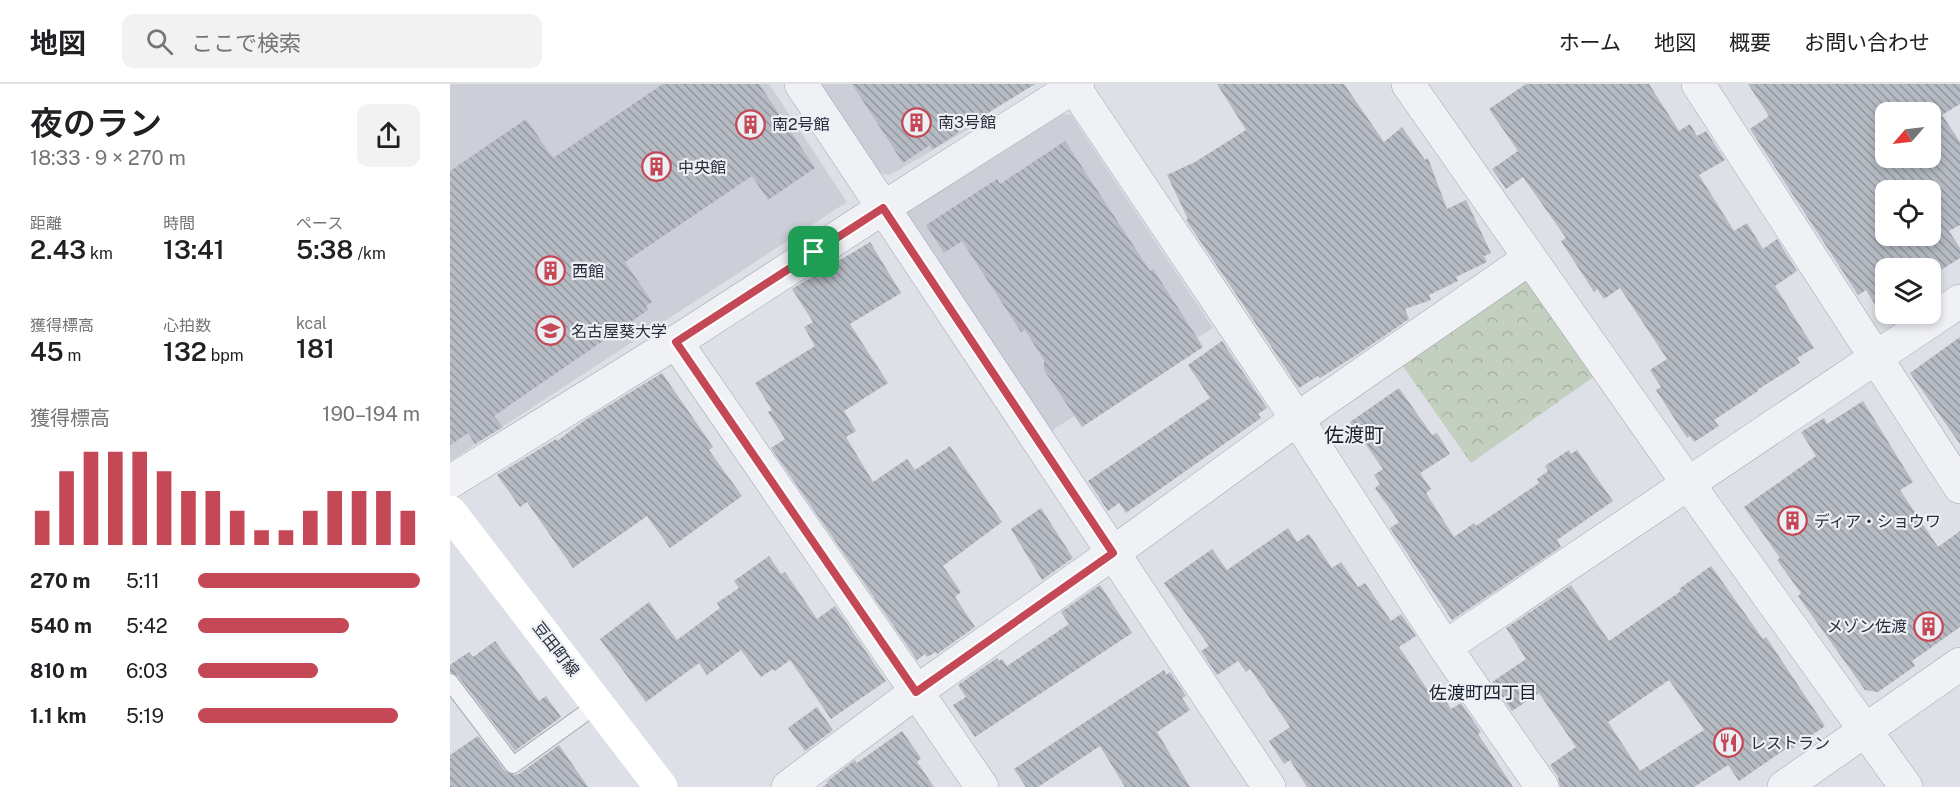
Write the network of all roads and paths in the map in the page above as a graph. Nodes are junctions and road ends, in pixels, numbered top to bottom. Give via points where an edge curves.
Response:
1 (801, 84) edge
2 (1408, 84) edge
3 (1698, 84) edge
4 (1075, 85) edge
5 (883, 208) junction
6 (1530, 258) junction
7 (1960, 302) edge
8 (676, 342) junction
9 (1876, 358) junction
10 (1297, 418) junction
11 (450, 482) edge
12 (1689, 485) junction
13 (1960, 487) edge
14 (450, 512) edge
15 (1113, 553) junction
16 (1445, 647) junction
17 (1960, 664) edge
18 (450, 682) edge
19 (916, 692) junction
20 (598, 704) junction
21 (1864, 731) junction
22 (661, 787) edge
23 (788, 787) edge
24 (982, 787) edge
25 (1269, 787) edge
26 (1542, 787) edge
27 (1784, 787) edge
28 (1906, 787) edge

1 - 5 street
2 - 6 street
3 - 9 street
4 - 5 street
4 - 10 street
5 - 8 street
5 - 15 street
6 - 10 street
6 - 12 street
7 - 9 street
8 - 11 street
8 - 19 street
9 - 12 street
9 - 13 street
10 - 15 street
10 - 16 street
12 - 16 street
12 - 21 street
14 - 20 street, 豆田町線
15 - 19 street
15 - 25 street
16 - 26 street
17 - 21 street
18 - 20 lane via 513,765
19 - 23 street
19 - 24 street
20 - 22 street, 豆田町線
21 - 27 street
21 - 28 street

